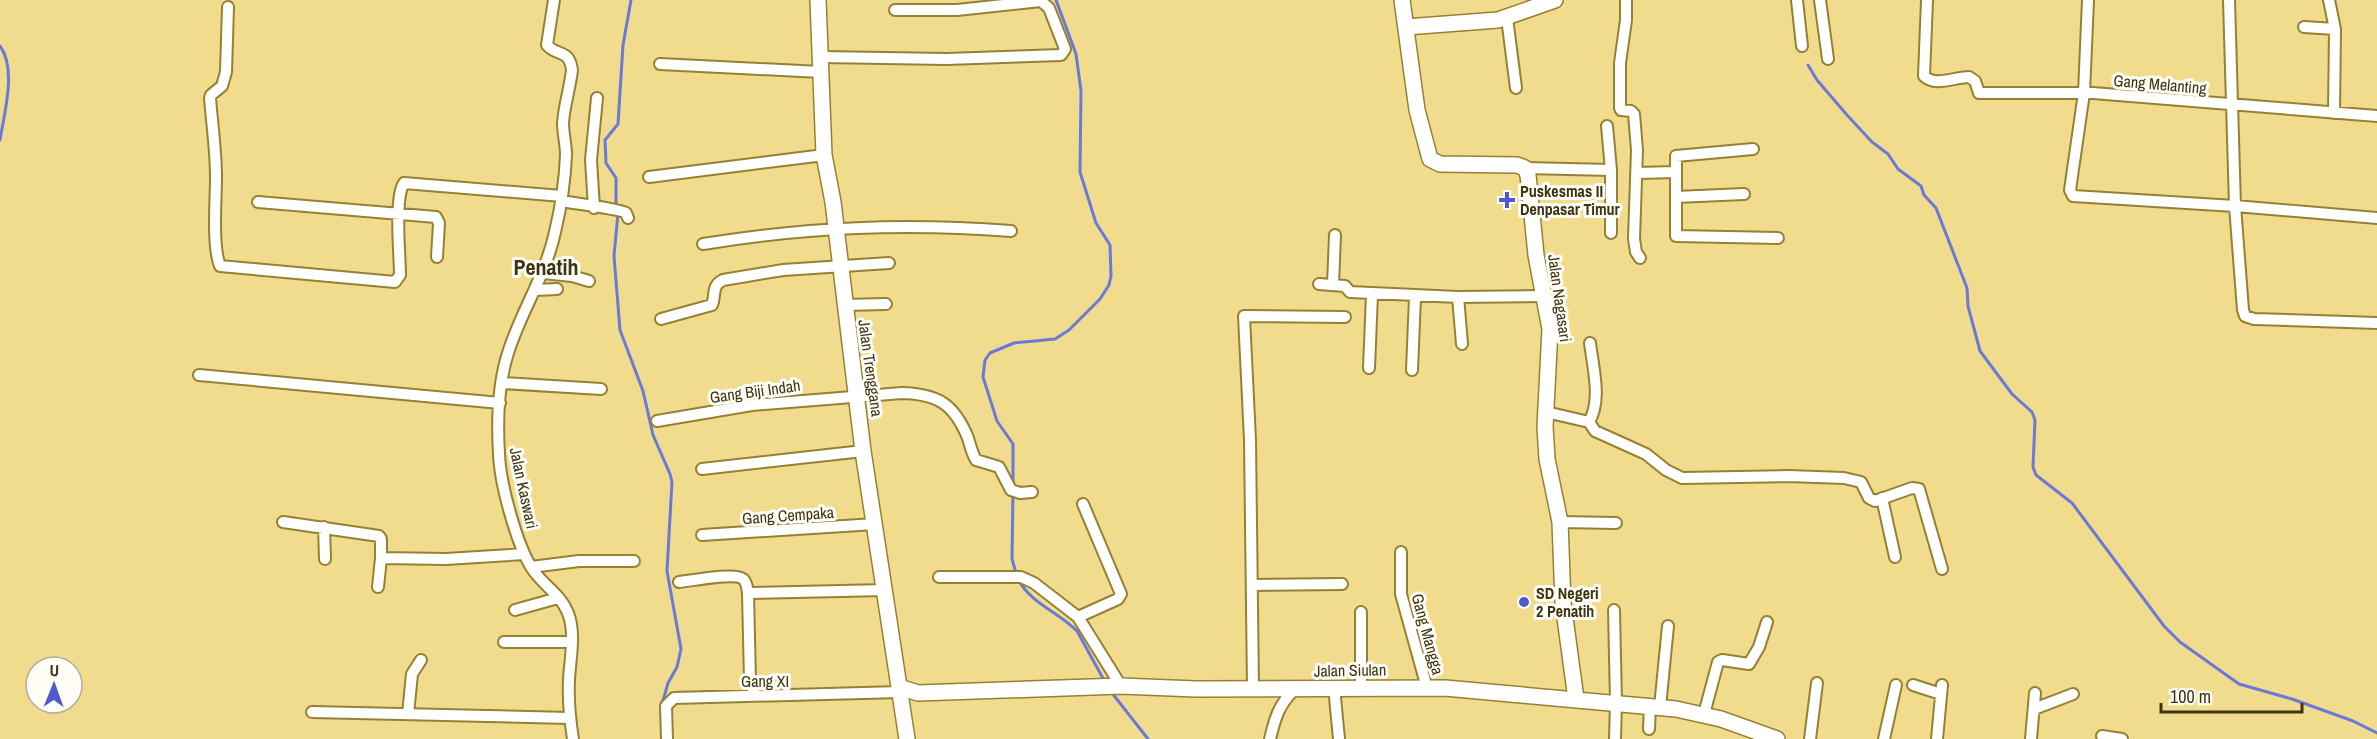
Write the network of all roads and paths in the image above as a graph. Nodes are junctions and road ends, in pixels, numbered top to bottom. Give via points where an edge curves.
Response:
1 (554, 0) edge
2 (818, 0) edge
3 (1402, 0) edge
4 (1555, 0) edge
5 (1626, 0) edge
6 (1797, 0) edge
7 (1820, 0) edge
8 (1927, 0) edge
9 (2088, 0) edge
10 (2329, 0) edge
11 (2227, 2) edge
12 (228, 8) dead end
13 (896, 10) dead end
14 (1507, 18) junction
15 (1406, 27) junction
16 (2304, 27) dead end
17 (2335, 29) junction
18 (1802, 46) dead end
19 (1828, 59) dead end
20 (660, 64) dead end
21 (821, 64) junction
22 (1516, 88) dead end
23 (2084, 93) junction
24 (597, 98) dead end
25 (2233, 105) junction
26 (2334, 113) junction
27 (2377, 116) edge
28 (1607, 126) dead end
29 (1753, 149) dead end
30 (824, 155) junction
31 (1525, 168) junction
32 (1611, 170) junction
33 (1676, 172) junction
34 (1637, 173) junction
35 (650, 177) dead end
36 (1744, 194) dead end
37 (1676, 197) junction
38 (561, 199) junction
39 (258, 202) dead end
40 (2235, 206) junction
41 (594, 208) junction
42 (619, 212) dead end
43 (399, 213) junction
44 (2377, 218) edge
45 (836, 228) junction
46 (1011, 231) dead end
47 (1611, 233) dead end
48 (1335, 235) dead end
49 (1778, 238) dead end
50 (702, 244) dead end
51 (436, 257) dead end
52 (1640, 258) dead end
53 (889, 263) dead end
54 (840, 267) junction
55 (543, 273) junction
56 (589, 281) dead end
57 (1319, 284) dead end
58 (1334, 285) junction
59 (556, 289) dead end
60 (535, 290) junction
61 (1372, 294) junction
62 (1543, 296) junction
63 (1415, 297) junction
64 (1458, 297) junction
65 (886, 304) dead end
66 (844, 305) junction
67 (1345, 317) dead end
68 (661, 319) dead end
69 (2377, 323) edge
70 (1590, 343) dead end
71 (1462, 344) dead end
72 (1369, 368) dead end
73 (1412, 370) dead end
74 (198, 375) dead end
75 (502, 383) junction
76 (601, 389) dead end
77 (858, 396) junction
78 (500, 403) junction
79 (1546, 412) junction
80 (657, 422) dead end
81 (1589, 422) junction
82 (863, 451) junction
83 (702, 469) dead end
84 (1032, 492) dead end
85 (1882, 498) junction
86 (1083, 504) dead end
87 (283, 522) dead end
88 (1560, 522) junction
89 (875, 524) junction
90 (1616, 524) dead end
91 (324, 527) junction
92 (702, 535) dead end
93 (1401, 552) dead end
94 (524, 554) junction
95 (1895, 557) dead end
96 (381, 558) junction
97 (325, 559) dead end
98 (634, 561) dead end
99 (531, 567) junction
100 (1942, 570) dead end
101 (939, 577) dead end
102 (679, 582) dead end
103 (1342, 584) dead end
104 (1252, 585) junction
105 (378, 587) dead end
106 (886, 590) junction
107 (748, 592) junction
108 (558, 598) junction
109 (515, 610) dead end
110 (1614, 610) dead end
111 (1361, 612) dead end
112 (1078, 617) junction
113 (1767, 622) dead end
114 (1668, 626) dead end
115 (504, 642) dead end
116 (572, 642) junction
117 (422, 660) dead end
118 (1817, 683) dead end
119 (1896, 684) dead end
120 (1913, 685) dead end
121 (1107, 686) junction
122 (1334, 687) junction
123 (1361, 687) junction
124 (1258, 688) junction
125 (1427, 688) junction
126 (1290, 689) junction
127 (900, 693) junction
128 (2035, 693) dead end
129 (2073, 694) dead end
130 (755, 695) junction
131 (1576, 699) junction
132 (1616, 703) junction
133 (1655, 706) junction
134 (2034, 709) junction
135 (312, 712) dead end
136 (408, 714) junction
137 (1704, 714) junction
138 (570, 718) junction
139 (1649, 729) dead end
140 (1742, 733) edge
141 (2102, 736) dead end
142 (573, 739) edge
143 (667, 739) edge
144 (907, 739) edge
145 (1270, 739) edge
146 (1339, 739) edge
147 (1615, 739) edge
148 (1777, 739) edge
149 (1810, 739) edge
150 (1884, 739) edge
151 (1937, 739) edge
152 (2031, 739) edge
153 (2122, 739) edge

1 - 38 street, Jalan Kaswari via 547,45 567,56 572,70 563,124 566,153
2 - 21 street, Jalan Trenggana
3 - 15 street
4 - 14 street
5 - 34 street via 1620,108 1634,114
6 - 18 street
7 - 19 street
8 - 23 street, Gang Melanting via 1923,72 1927,80 1969,77 1975,81 1977,92 1983,94
9 - 23 street
10 - 17 street
11 - 25 street
12 - 43 street via 226,72 222,86 210,98 220,266 395,282 400,275
13 - 21 street via 957,10 1041,1 1049,8 1065,49 1061,55
14 - 15 street
14 - 22 street
15 - 31 street via 1417,110 1430,159 1440,164
16 - 17 street
17 - 26 street
20 - 21 street
21 - 30 street, Jalan Trenggana
23 - 25 street, Gang Melanting
23 - 40 street via 2070,190 2073,196
24 - 41 street via 591,160
25 - 26 street, Gang Melanting
25 - 40 street
26 - 27 street, Gang Melanting
28 - 32 street
29 - 33 street via 1676,156
30 - 35 street
30 - 45 street, Jalan Trenggana
31 - 32 street
31 - 62 street, Jalan Nagasari
32 - 47 street
33 - 34 street
33 - 37 street
34 - 52 street via 1634,239
36 - 37 street
37 - 49 street via 1676,236
38 - 41 street
38 - 43 street via 409,182 401,187
38 - 55 street, Jalan Kaswari
39 - 43 street
40 - 44 street
40 - 69 street via 2245,316
41 - 42 street
43 - 51 street via 438,219
45 - 46 street via 924,226
45 - 50 street
45 - 54 street, Jalan Trenggana
48 - 58 street
53 - 54 street
54 - 66 street, Jalan Trenggana
54 - 68 street via 783,270 723,280 717,283 712,305
55 - 56 street
55 - 60 street, Jalan Kaswari
57 - 58 street
58 - 61 street via 1345,286 1350,292
59 - 60 street
60 - 75 street, Jalan Kaswari via 508,352
61 - 63 street
61 - 72 street
62 - 64 street
62 - 79 street, Jalan Nagasari via 1550,341
63 - 64 street
63 - 73 street
64 - 71 street
65 - 66 street
66 - 77 street, Jalan Trenggana
67 - 104 street via 1244,316
70 - 81 street via 1595,401
74 - 78 street
75 - 76 street
75 - 78 street, Jalan Kaswari
77 - 80 street, Gang Biji Indah via 752,405
77 - 82 street, Jalan Trenggana
77 - 84 street, Gang Biji Indah via 920,393 938,400 957,415 976,460 999,467 1011,490
78 - 94 street, Jalan Kaswari via 499,457
79 - 81 street
79 - 88 street, Jalan Nagasari via 1547,459
81 - 85 street via 1601,435 1646,454 1682,478 1844,478 1861,482 1871,500
82 - 83 street
82 - 89 street, Jalan Trenggana
85 - 95 street
85 - 100 street via 1918,489
86 - 112 street via 1121,594
87 - 91 street
88 - 90 street
88 - 131 street, Jalan Nagasari via 1563,603
89 - 92 street, Gang Cempaka
89 - 106 street, Jalan Trenggana
91 - 96 street via 379,536
91 - 97 street
93 - 125 street, Gang Mangga via 1401,594
94 - 96 street
94 - 99 street, Jalan Kaswari
96 - 105 street
98 - 99 street via 579,561
99 - 108 street, Jalan Kaswari
101 - 112 street via 1015,576 1034,583
102 - 107 street via 737,576 745,581
103 - 104 street
104 - 124 street
106 - 107 street
106 - 127 street, Jalan Trenggana
107 - 130 street via 750,680
108 - 109 street
108 - 116 street, Jalan Kaswari via 568,613
110 - 132 street
111 - 123 street
112 - 121 street
113 - 137 street via 1749,664 1718,662
114 - 133 street
115 - 116 street
116 - 138 street, Jalan Kaswari
117 - 136 street via 412,674
118 - 149 street
119 - 150 street
120 - 151 street via 1942,689
121 - 124 street, Jalan Siulan
121 - 127 street, Jalan Siulan
122 - 123 street, Jalan Siulan
122 - 126 street, Jalan Siulan
122 - 146 street
123 - 125 street, Jalan Siulan
124 - 126 street, Jalan Siulan
125 - 131 street, Jalan Siulan
126 - 145 street via 1275,714
127 - 130 street, Gang XI
127 - 144 street, Jalan Trenggana
128 - 134 street
129 - 134 street
130 - 143 street, Gang XI via 670,700 666,711
131 - 132 street, Jalan Siulan
132 - 133 street, Jalan Siulan
132 - 147 street
133 - 137 street, Jalan Siulan
133 - 139 street
134 - 152 street
135 - 136 street
136 - 138 street
137 - 140 street, Jalan Siulan
138 - 142 street, Jalan Kaswari
140 - 148 street, Jalan Siulan
141 - 153 street

